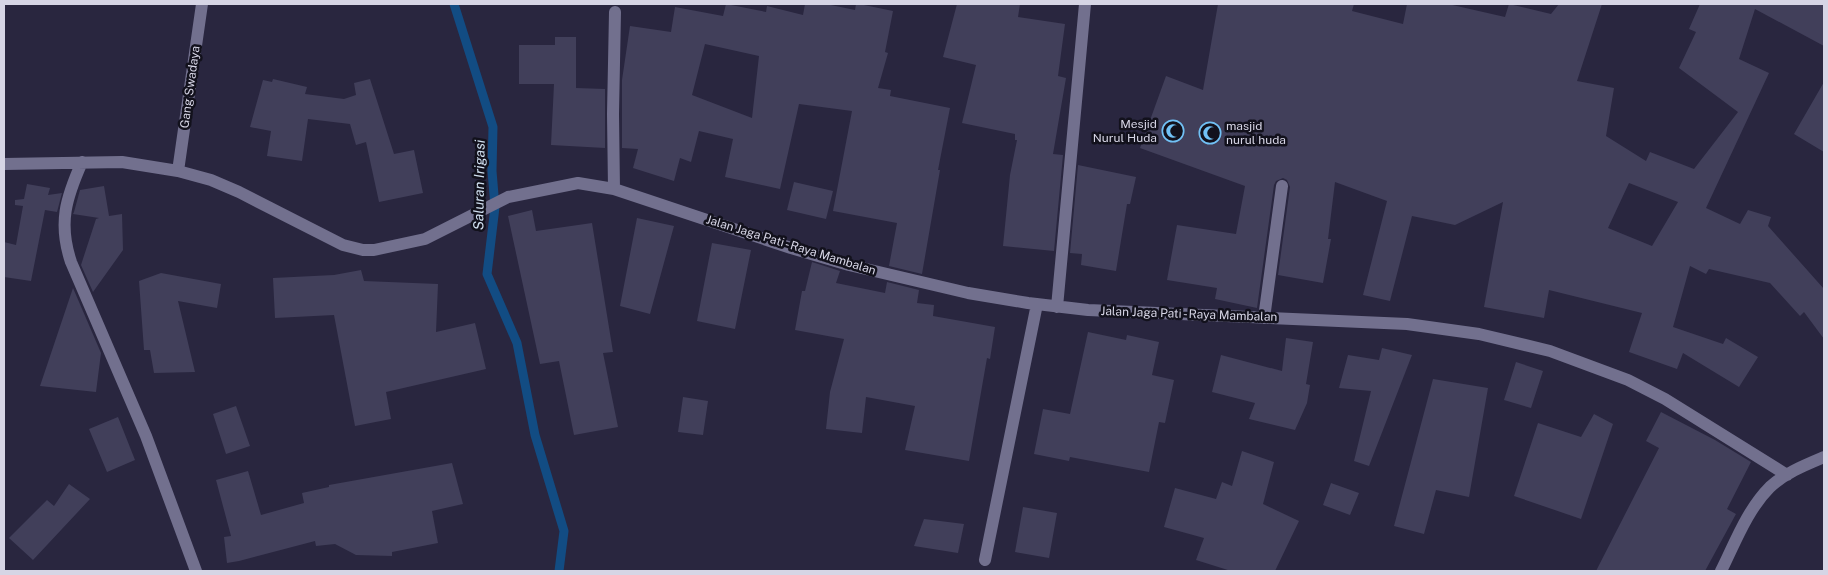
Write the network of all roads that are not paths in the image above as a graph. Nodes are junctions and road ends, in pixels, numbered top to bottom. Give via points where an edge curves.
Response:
1 (202, 4) edge
2 (1085, 4) edge
3 (615, 12) dead end
4 (82, 162) junction
5 (4, 164) edge
6 (178, 171) junction
7 (1282, 186) dead end
8 (614, 189) junction
9 (1038, 304) junction
10 (1057, 307) junction
11 (1264, 318) junction
12 (1824, 457) edge
13 (1787, 475) junction
14 (985, 560) dead end
15 (196, 571) edge
16 (1721, 571) edge

1 - 6 street, Gang Swadaya
2 - 10 street
3 - 8 street
4 - 5 street, Jalan Jaga Pati - Raya Mambalan
4 - 6 street, Jalan Jaga Pati - Raya Mambalan via 122,162
4 - 15 street via 64,212 66,246 146,436
6 - 8 street, Jalan Jaga Pati - Raya Mambalan via 239,192 343,245 374,250 425,239 508,197 578,183
7 - 11 street
8 - 9 street, Jalan Jaga Pati - Raya Mambalan via 849,265 951,289
9 - 10 street, Jalan Jaga Pati - Raya Mambalan
9 - 14 street
10 - 11 street, Jalan Jaga Pati - Raya Mambalan
11 - 13 street, Jalan Jaga Pati - Raya Mambalan via 1443,328 1550,350 1628,380 1665,399
12 - 13 street
13 - 16 street via 1758,501

